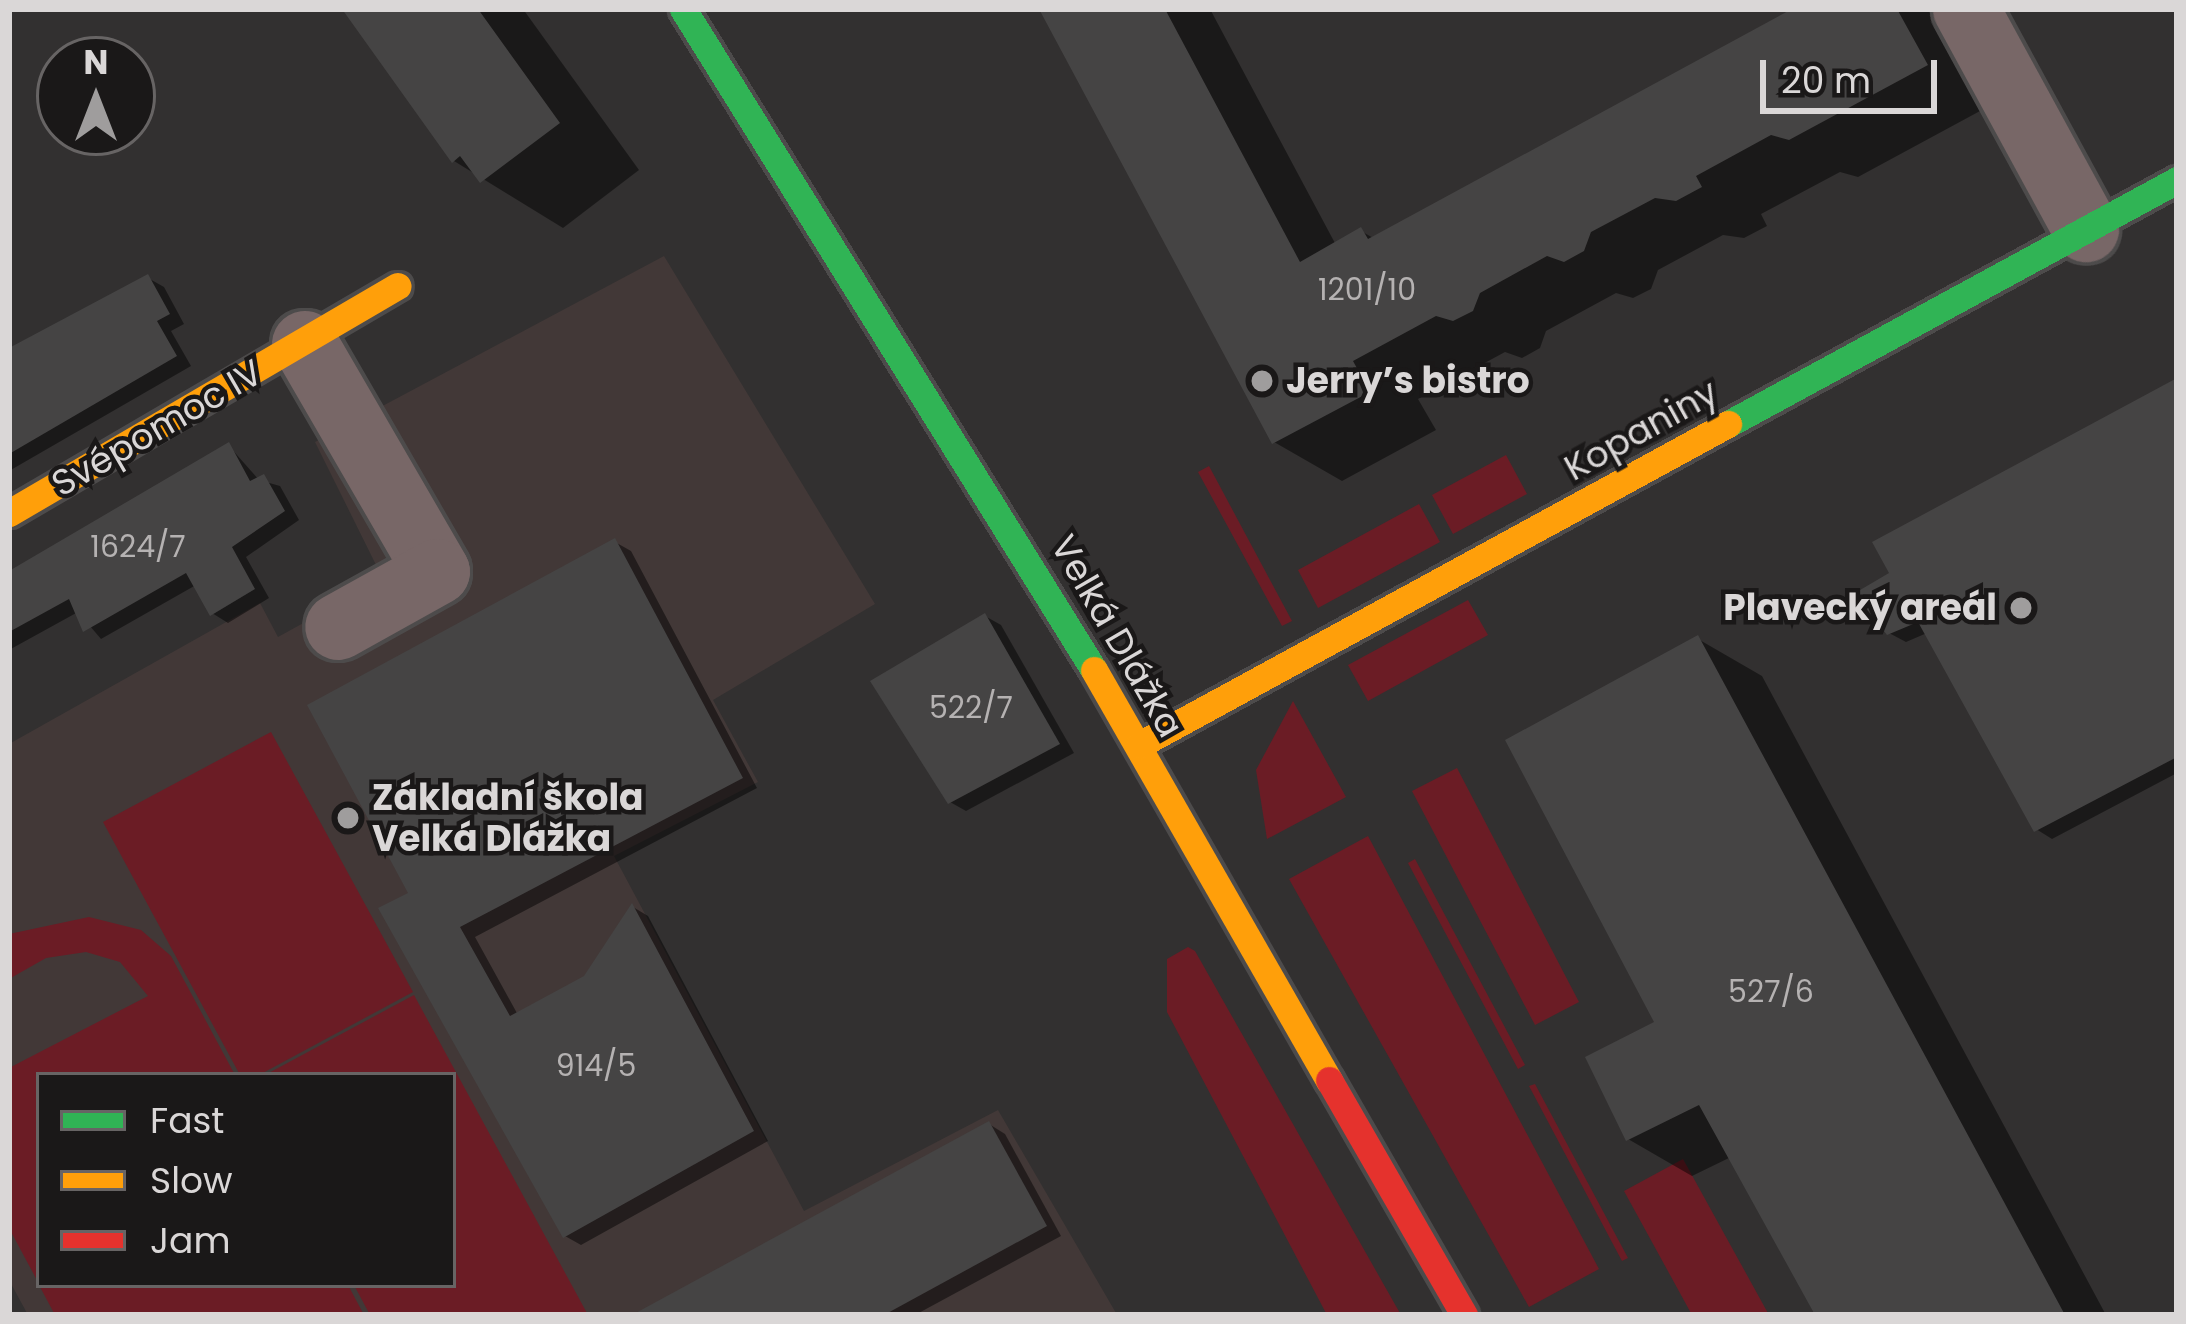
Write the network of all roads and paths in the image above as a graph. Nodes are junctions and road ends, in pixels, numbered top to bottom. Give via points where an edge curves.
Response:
1 (683, 9) edge
2 (1966, 9) edge
3 (2177, 180) edge
4 (2086, 230) junction
5 (398, 286) dead end
6 (305, 344) junction
7 (9, 513) edge
8 (338, 627) dead end
9 (1139, 745) junction
10 (1464, 1315) edge

1 - 9 street, Velká Dlážka
2 - 4 street
3 - 4 street, Kopaniny
4 - 9 street, Kopaniny
5 - 6 street, Svépomoc IV
6 - 7 street, Svépomoc IV
6 - 8 street, Svépomoc IV via 437,572
9 - 10 street, Velká Dlážka

